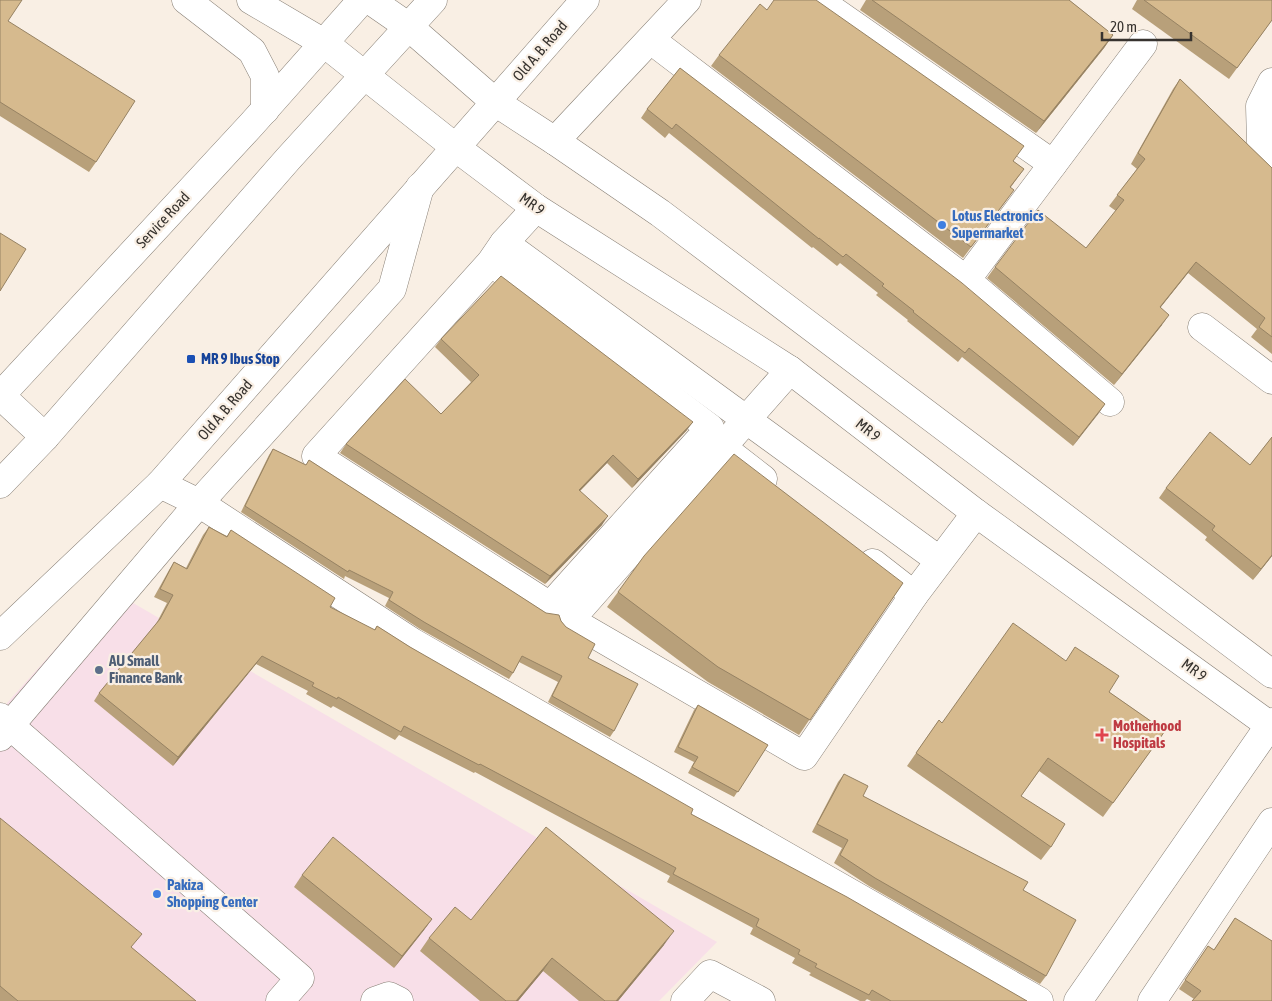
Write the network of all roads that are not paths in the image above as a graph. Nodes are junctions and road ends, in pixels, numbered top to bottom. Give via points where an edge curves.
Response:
1 (186, 0) edge
2 (251, 0) edge
3 (362, 0) edge
4 (370, 0) edge
5 (434, 0) edge
6 (585, 0) edge
7 (686, 0) edge
8 (818, 0) edge
9 (409, 26) junction
10 (651, 40) junction
11 (324, 43) junction
12 (1143, 44) dead end
13 (365, 75) junction
14 (1272, 82) edge
15 (495, 102) junction
16 (265, 110) junction
17 (555, 141) junction
18 (455, 147) junction
19 (1272, 161) edge
20 (1053, 164) junction
21 (420, 187) junction
22 (536, 208) junction
23 (498, 253) junction
24 (966, 280) junction
25 (1202, 328) dead end
26 (790, 370) junction
27 (1272, 380) edge
28 (0, 396) edge
29 (1110, 402) dead end
30 (747, 419) junction
31 (45, 436) junction
32 (722, 448) junction
33 (0, 484) edge
34 (160, 484) junction
35 (784, 495) edge
36 (199, 503) junction
37 (976, 513) junction
38 (853, 548) edge
39 (939, 560) junction
40 (914, 595) junction
41 (0, 636) edge
42 (1272, 674) edge
43 (1271, 724) edge
44 (3, 726) edge
45 (1272, 822) edge
46 (283, 1000) edge
47 (375, 1001) edge
48 (399, 1001) edge
49 (685, 1001) edge
50 (761, 1001) edge
51 (1039, 1001) edge
52 (1078, 1001) edge
53 (1152, 1001) edge

1 - 16 street via 252,51 265,76
2 - 11 street
3 - 11 street, Service Road
4 - 9 street
5 - 9 street
6 - 15 street, Old A. B. Road
7 - 10 street
8 - 20 street
9 - 13 street
9 - 15 street
10 - 17 street
10 - 24 street
11 - 13 street
11 - 16 street, Service Road
12 - 20 street
13 - 18 street, MR 9
13 - 31 street
14 - 19 street via 1260,106 1261,142
15 - 17 street
15 - 18 street, Old A. B. Road
16 - 28 street, Service Road
17 - 42 street via 660,213
18 - 21 street, Old A. B. Road
18 - 22 street, MR 9
20 - 24 street
21 - 34 street, Old A. B. Road
21 - 36 street via 392,289
22 - 23 street
22 - 26 street, MR 9
23 - 23 street via 316,456 550,606 710,428
23 - 30 street
24 - 29 street
25 - 27 street
26 - 30 street
26 - 37 street, MR 9
28 - 31 street
30 - 32 street
30 - 39 street
31 - 33 street
32 - 35 street
32 - 40 street via 570,620 804,756
34 - 36 street
34 - 41 street, Old A. B. Road
36 - 44 street
36 - 51 street via 412,642
37 - 39 street
37 - 43 street, MR 9
38 - 40 street
39 - 40 street
43 - 52 street
44 - 46 street via 300,978
45 - 53 street
47 - 48 street via 389,996
49 - 50 street via 710,974

